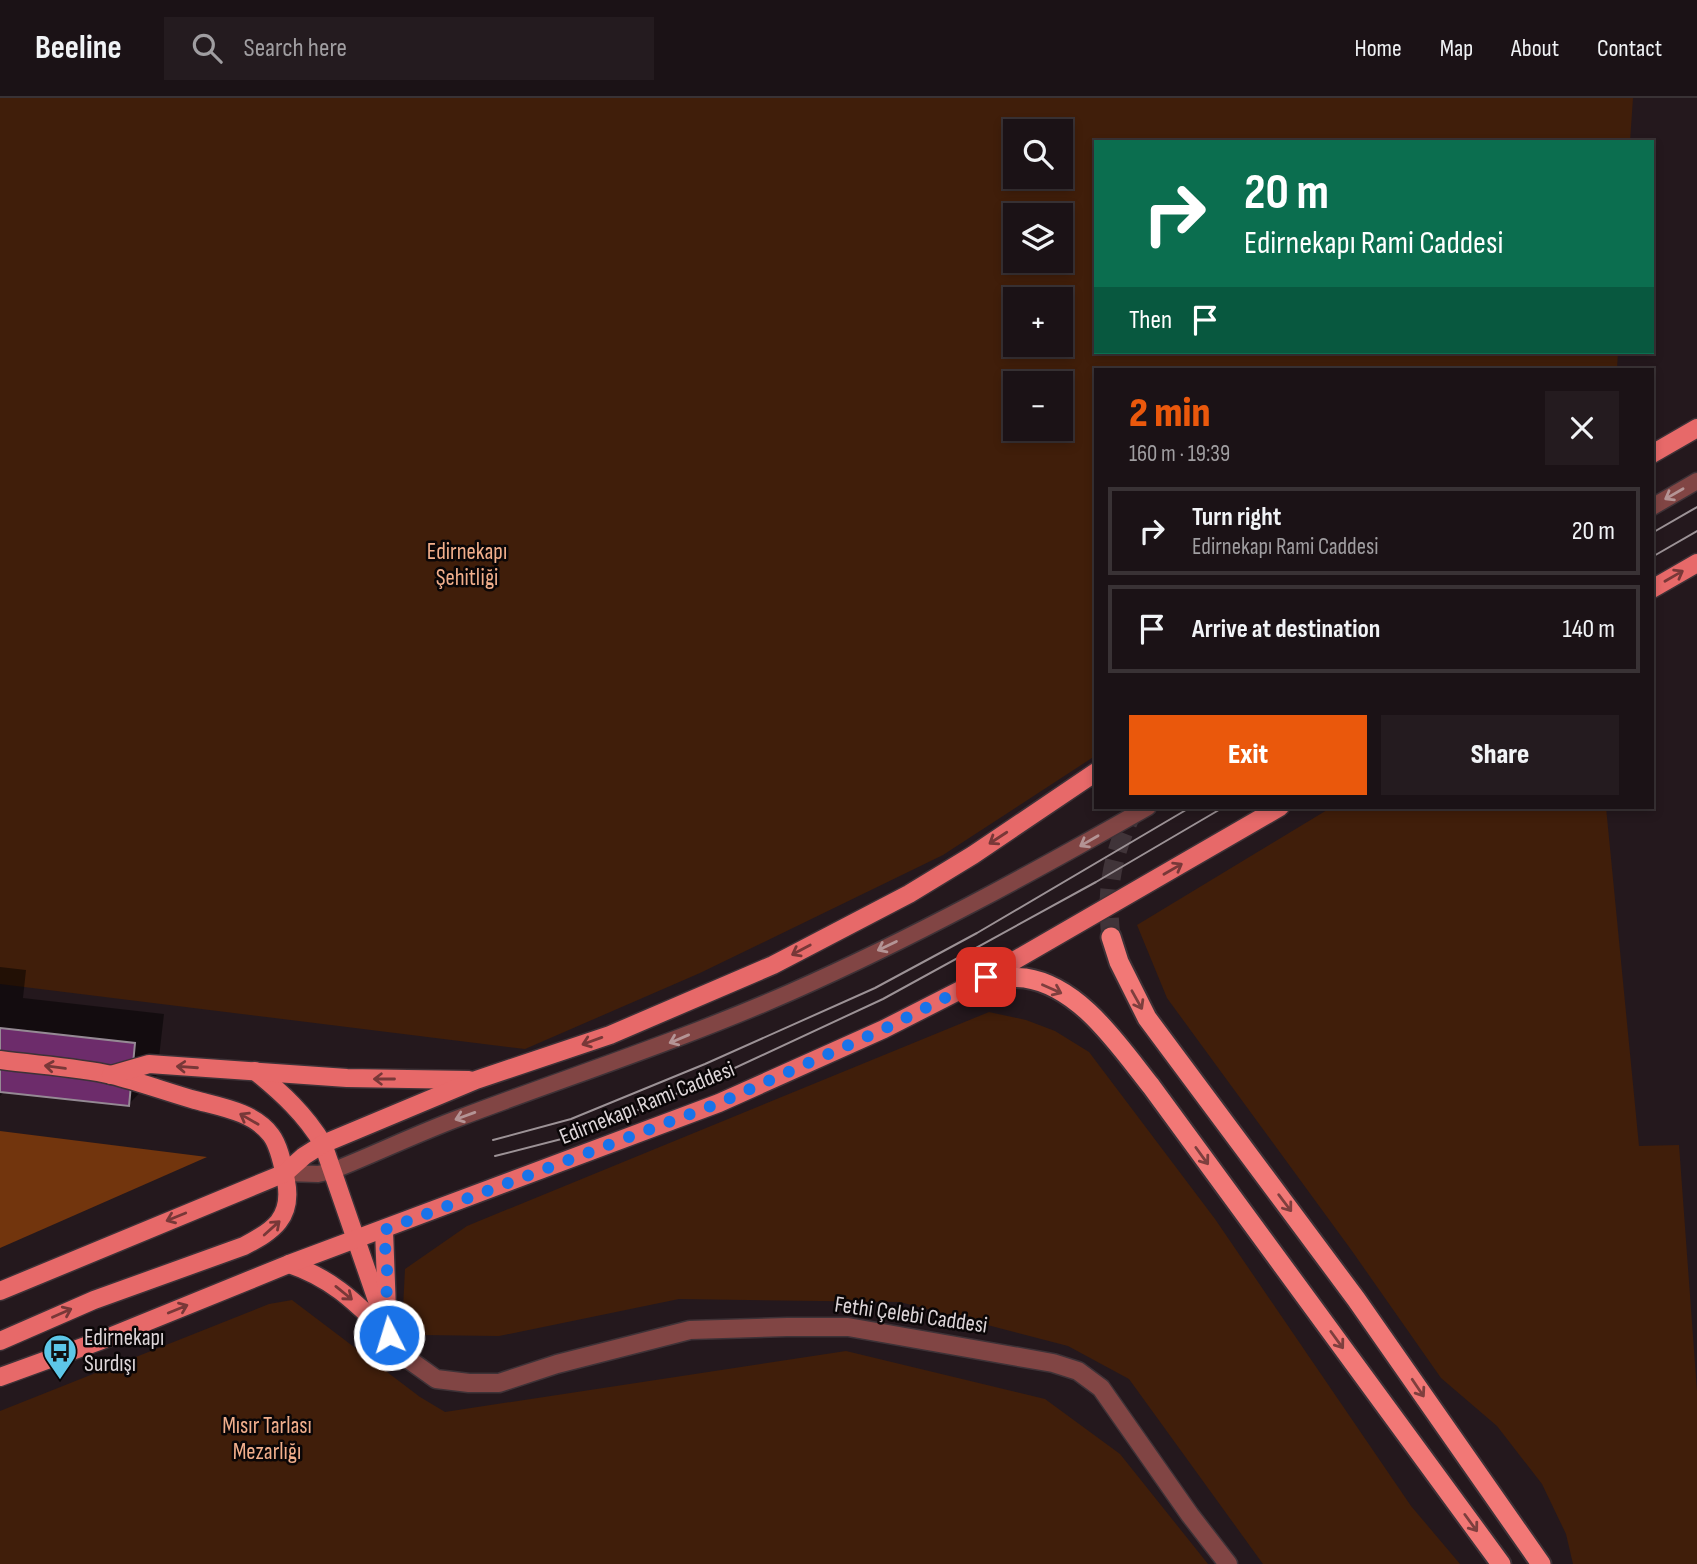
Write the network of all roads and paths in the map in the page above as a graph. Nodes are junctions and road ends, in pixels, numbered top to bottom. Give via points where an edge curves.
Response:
1 (1697, 428) edge
2 (1654, 453) edge
3 (1697, 481) edge
4 (1654, 506) edge
5 (1697, 563) edge
6 (1654, 588) edge
7 (1094, 773) edge
8 (1144, 809) edge
9 (1277, 809) edge
10 (1111, 937) tunnel mouth
11 (986, 977) junction
12 (0, 1060) edge
13 (255, 1071) junction
14 (111, 1075) junction
15 (476, 1080) junction
16 (323, 1144) junction
17 (332, 1171) junction
18 (285, 1173) junction
19 (384, 1230) junction
20 (357, 1240) junction
21 (289, 1264) junction
22 (0, 1290) edge
23 (389, 1335) junction
24 (0, 1341) edge
25 (0, 1377) edge
26 (1228, 1564) edge
27 (1501, 1564) edge
28 (1541, 1564) edge

1 - 2 main road
3 -> 4 lane
6 -> 5 main road
7 -> 15 main road via 909,894 773,965 610,1035
8 -> 17 lane, Edirnekapı Rami Caddesi via 957,911 792,992 667,1044 457,1118
11 -> 9 main road, Edirnekapı Rami Caddesi
10 -> 28 highway via 1147,1018 1356,1298
11 - 19 main road, Edirnekapı Rami Caddesi via 719,1103
11 -> 27 highway via 1027,978 1058,990 1087,1009 1108,1032
14 -> 12 main road
13 -> 14 main road via 149,1064
15 -> 13 main road via 347,1079
13 - 16 main road via 294,1103
18 -> 14 main road via 273,1136 251,1119 231,1109
15 - 16 main road
16 - 17 main road
16 - 18 main road
17 - 18 lane, Edirnekapı Rami Caddesi
17 - 20 main road
18 -> 22 main road, Edirnekapı Rami Caddesi
24 -> 18 main road via 268,1234 286,1208
19 - 20 main road, Edirnekapı Rami Caddesi
19 - 23 main road
20 - 21 main road, Edirnekapı Rami Caddesi
20 - 23 main road
21 -> 23 main road via 333,1284
25 -> 21 main road, Edirnekapı Rami Caddesi
23 - 26 street, Fethi Çelebi Caddesi via 408,1359 436,1379 469,1383 499,1383 690,1330 848,1327 1053,1363 1077,1371 1101,1388

